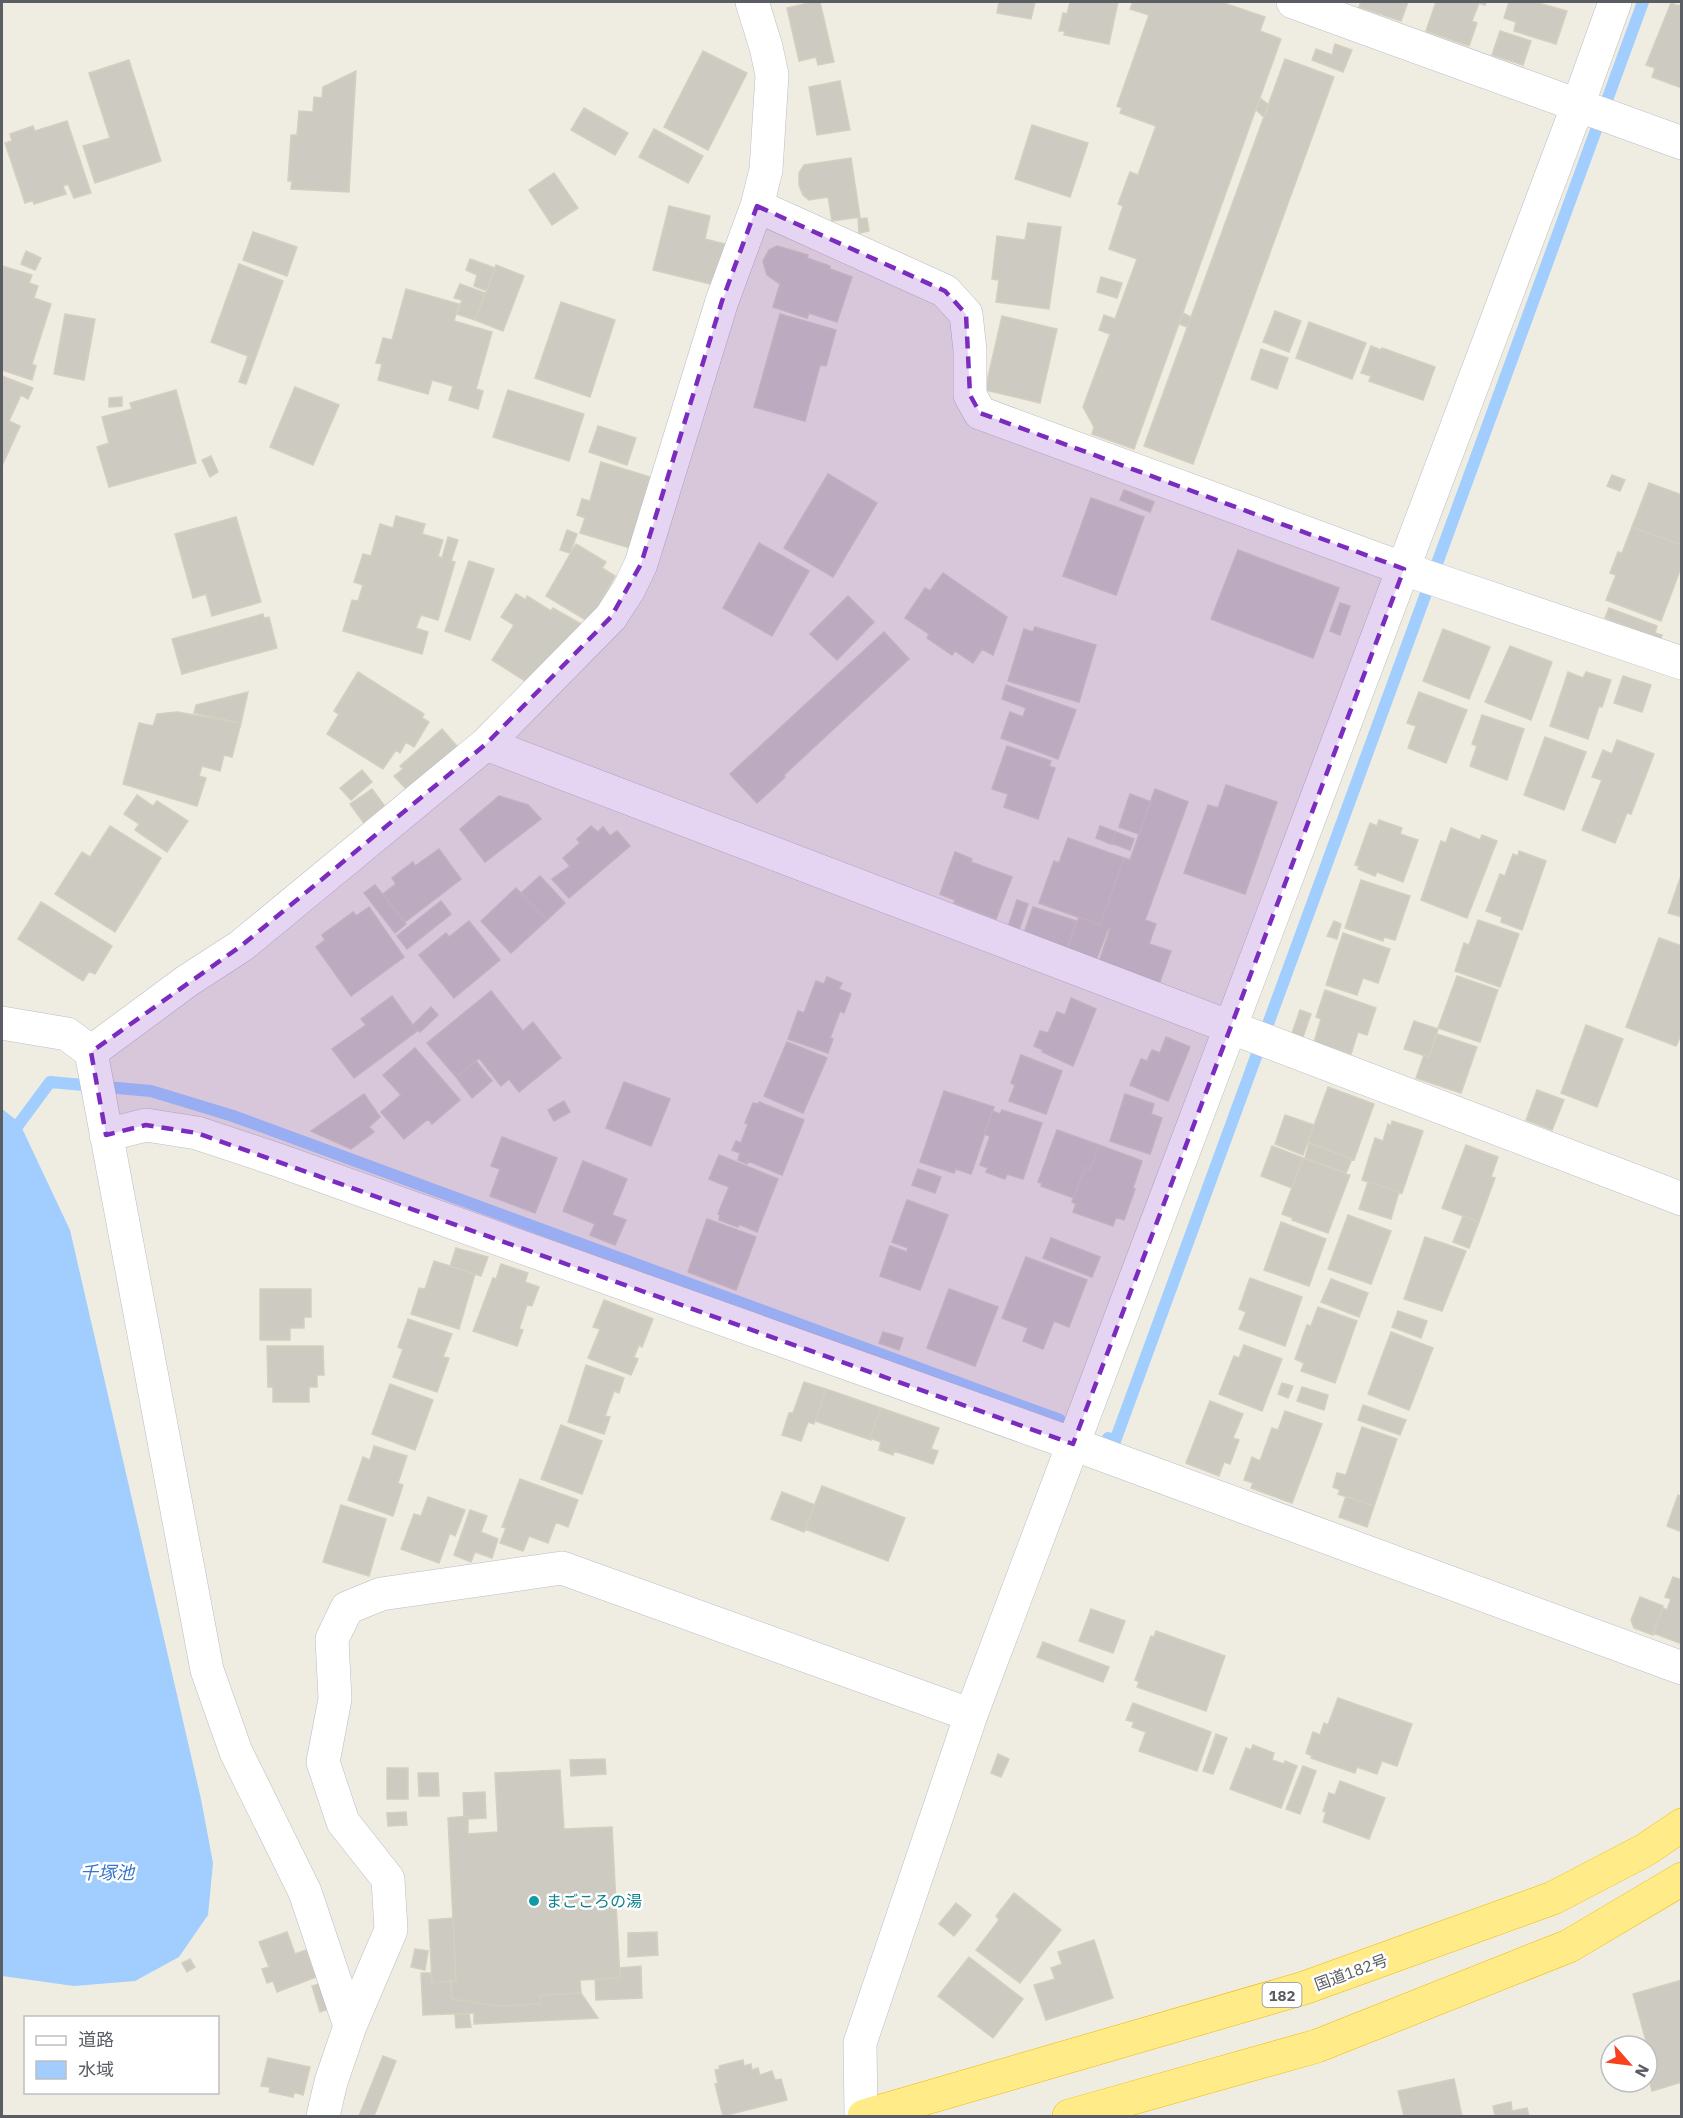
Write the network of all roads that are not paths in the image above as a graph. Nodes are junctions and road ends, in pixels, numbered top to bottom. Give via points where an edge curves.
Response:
1 (752, 2) edge
2 (1293, 2) edge
3 (1616, 2) edge
4 (1595, 111) junction
5 (1682, 143) edge
6 (757, 206) junction
7 (1424, 576) junction
8 (1682, 663) edge
9 (486, 744) junction
10 (2, 1023) edge
11 (1253, 1037) junction
12 (95, 1075) junction
13 (106, 1135) junction
14 (1682, 1200) edge
15 (1073, 1444) junction
16 (1682, 1668) edge
17 (971, 1714) junction
18 (1682, 1825) edge
19 (1682, 1879) edge
20 (350, 2026) junction
21 (323, 2116) edge
22 (863, 2116) edge
23 (1069, 2116) edge

1 - 6 street via 772,75 766,170
2 - 4 street
3 - 4 street
4 - 5 street
4 - 7 street
6 - 7 street via 945,291 966,314 970,394 980,413
6 - 9 street via 722,301 641,564 629,588 611,617
7 - 8 street
7 - 11 street
9 - 11 street
9 - 12 street via 241,946 187,981
10 - 12 street via 67,1034
11 - 14 street
11 - 15 street
12 - 13 street
13 - 15 street via 146,1125 197,1133
13 - 20 street via 207,1670 236,1752 305,1892
15 - 16 street
15 - 17 street
17 - 20 street via 562,1568 381,1594 347,1608 332,1639 335,1699 323,1762 344,1822 388,1879 391,1930
17 - 22 street via 861,2043
18 - 22 highway, 国道182号 / 182 via 1645,1850 1553,1898 1304,1989
19 - 23 highway via 1569,1946 1317,2046
20 - 21 street

